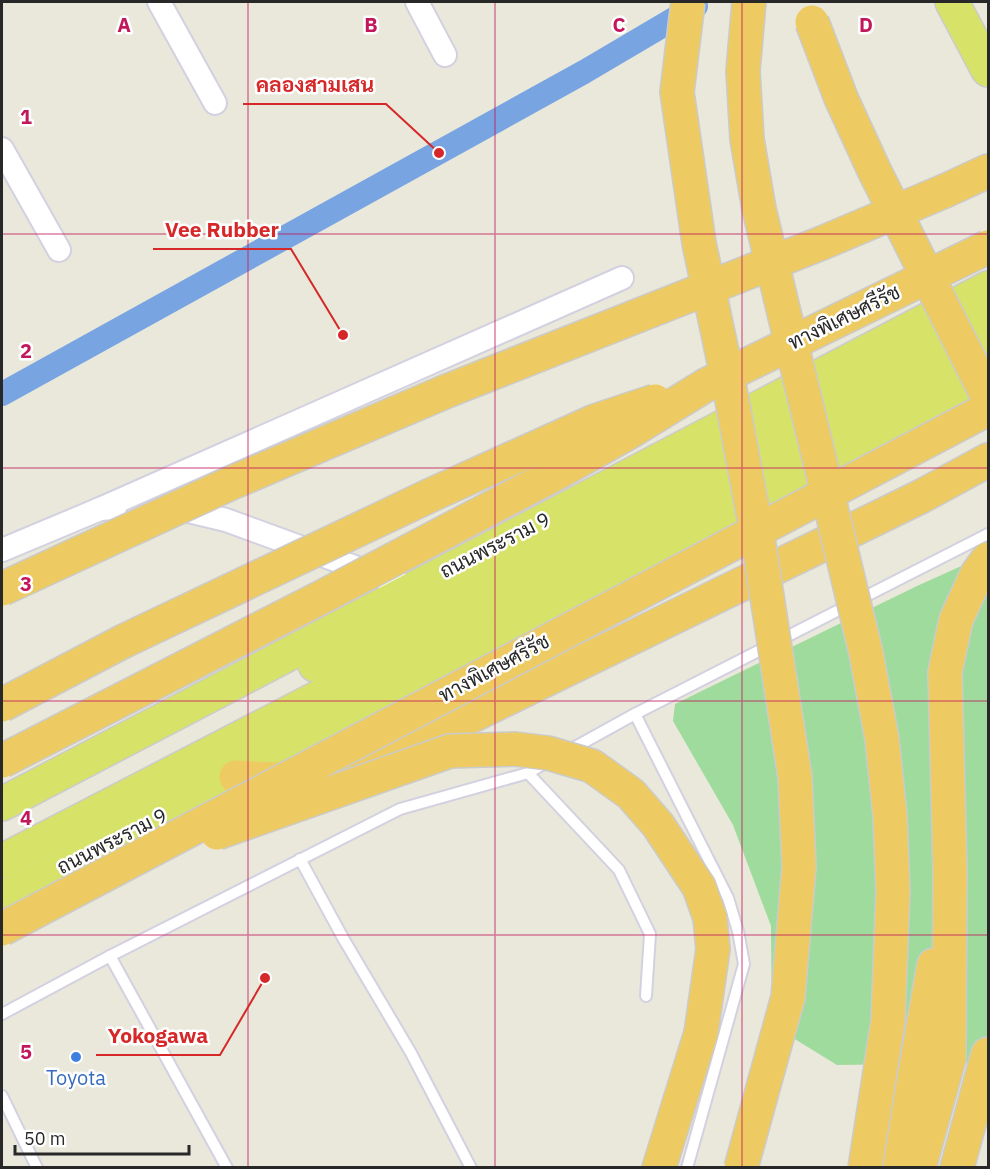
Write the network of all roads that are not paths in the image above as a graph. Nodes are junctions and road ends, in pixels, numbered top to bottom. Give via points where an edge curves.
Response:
1 (159, 2) edge
2 (417, 2) edge
3 (688, 2) edge
4 (749, 2) edge
5 (812, 2) edge
6 (952, 2) edge
7 (445, 55) dead end
8 (988, 70) edge
9 (215, 103) dead end
10 (2, 149) edge
11 (988, 171) edge
12 (988, 235) edge
13 (988, 247) edge
14 (59, 250) dead end
15 (622, 278) dead end
16 (988, 288) edge
17 (988, 317) edge
18 (988, 351) edge
19 (706, 385) junction
20 (986, 395) edge
21 (762, 407) junction
22 (988, 460) edge
23 (100, 508) junction
24 (988, 534) edge
25 (2, 550) edge
26 (988, 558) edge
27 (412, 588) junction
28 (2, 589) edge
29 (2, 705) edge
30 (636, 714) junction
31 (2, 761) edge
32 (528, 773) junction
33 (236, 777) junction
34 (2, 804) edge
35 (2, 826) edge
36 (300, 859) junction
37 (2, 861) edge
38 (111, 871) junction
39 (950, 871) junction
40 (2, 898) edge
41 (2, 929) edge
42 (110, 956) junction
43 (646, 996) dead end
44 (2, 1014) edge
45 (988, 1054) edge
46 (2, 1096) edge
47 (37, 1167) edge
48 (227, 1167) edge
49 (471, 1167) edge
50 (659, 1167) edge
51 (687, 1167) edge
52 (741, 1167) edge
53 (865, 1167) edge
54 (887, 1167) edge
55 (919, 1167) edge
56 (957, 1167) edge

1 - 9 street
2 - 7 street
3 - 52 highway, bridge via 677,92 699,243 759,545 795,777 799,867 788,997
4 - 53 highway, bridge via 742,71 747,139 759,209 866,653 890,816 893,891 888,1021
5 - 20 highway, bridge via 812,22 841,98
6 - 8 main road
10 - 14 street
11 - 28 highway, bridge via 822,243 447,391 229,484
12 - 21 main road via 876,295 815,347
13 - 19 highway, ทางพิเศษศรีรัช, bridge
15 - 23 street
16 - 21 main road, ถนนพระราม 9
17 - 35 main road, ถนนพระราม 9, bridge
18 - 37 main road, ถนนพระราม 9, bridge
19 - 29 highway, bridge via 595,421 442,490 124,641
19 - 31 highway, ทางพิเศษศรีรัช, bridge via 548,478
20 - 33 main road, ถนนพระราม 9 via 494,639
20 - 38 highway, ทางพิเศษศรีรัช, bridge
21 - 27 main road, ถนนพระราม 9
22 - 33 highway, bridge via 402,750 274,779
23 - 25 street
23 - 27 street via 168,507 226,520
24 - 30 lane
26 - 39 highway via 956,620 945,672
27 - 34 main road, ถนนพระราม 9
30 - 32 lane
30 - 51 lane via 728,898 744,964
32 - 36 lane via 400,809
32 - 43 lane via 619,870 650,934
33 - 40 main road, ถนนพระราม 9
36 - 42 lane
36 - 49 lane
38 - 41 highway, ทางพิเศษศรีรัช, bridge
38 - 50 highway, bridge via 450,751 515,749 548,753 592,766 631,794 658,825 699,887 710,918 713,949 701,1033
39 - 54 highway via 903,1141
39 - 55 highway via 949,1058
42 - 44 lane
42 - 48 lane
45 - 56 highway
46 - 47 lane

